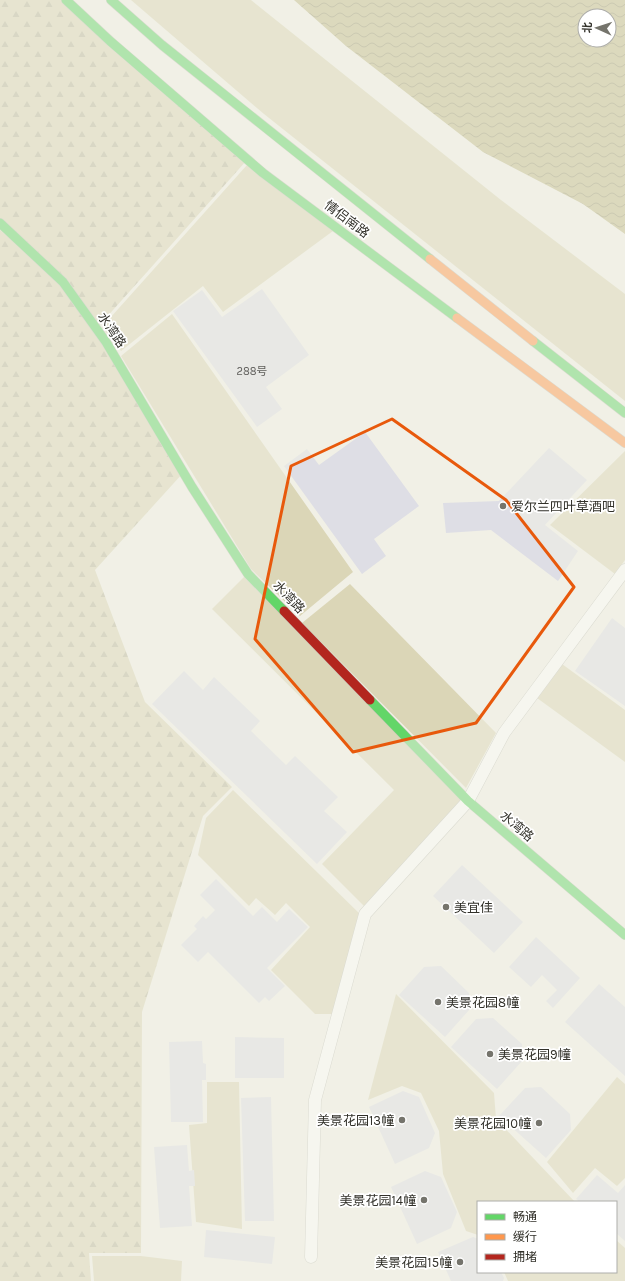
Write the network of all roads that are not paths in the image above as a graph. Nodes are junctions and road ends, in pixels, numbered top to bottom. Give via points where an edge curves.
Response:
1 (66, 0) edge
2 (111, 0) edge
3 (0, 223) edge
4 (625, 413) edge
5 (625, 443) edge
6 (625, 570) edge
7 (468, 801) junction
8 (625, 935) edge
9 (311, 1257) dead end

1 - 5 main road, 情侣南路 via 263,173
2 - 4 main road, 情侣南路 via 168,50
3 - 7 main road, 水湾路 via 63,282 106,342 192,487 248,574
6 - 7 lane via 504,733
7 - 8 main road, 水湾路
7 - 9 lane via 365,914 315,1100

